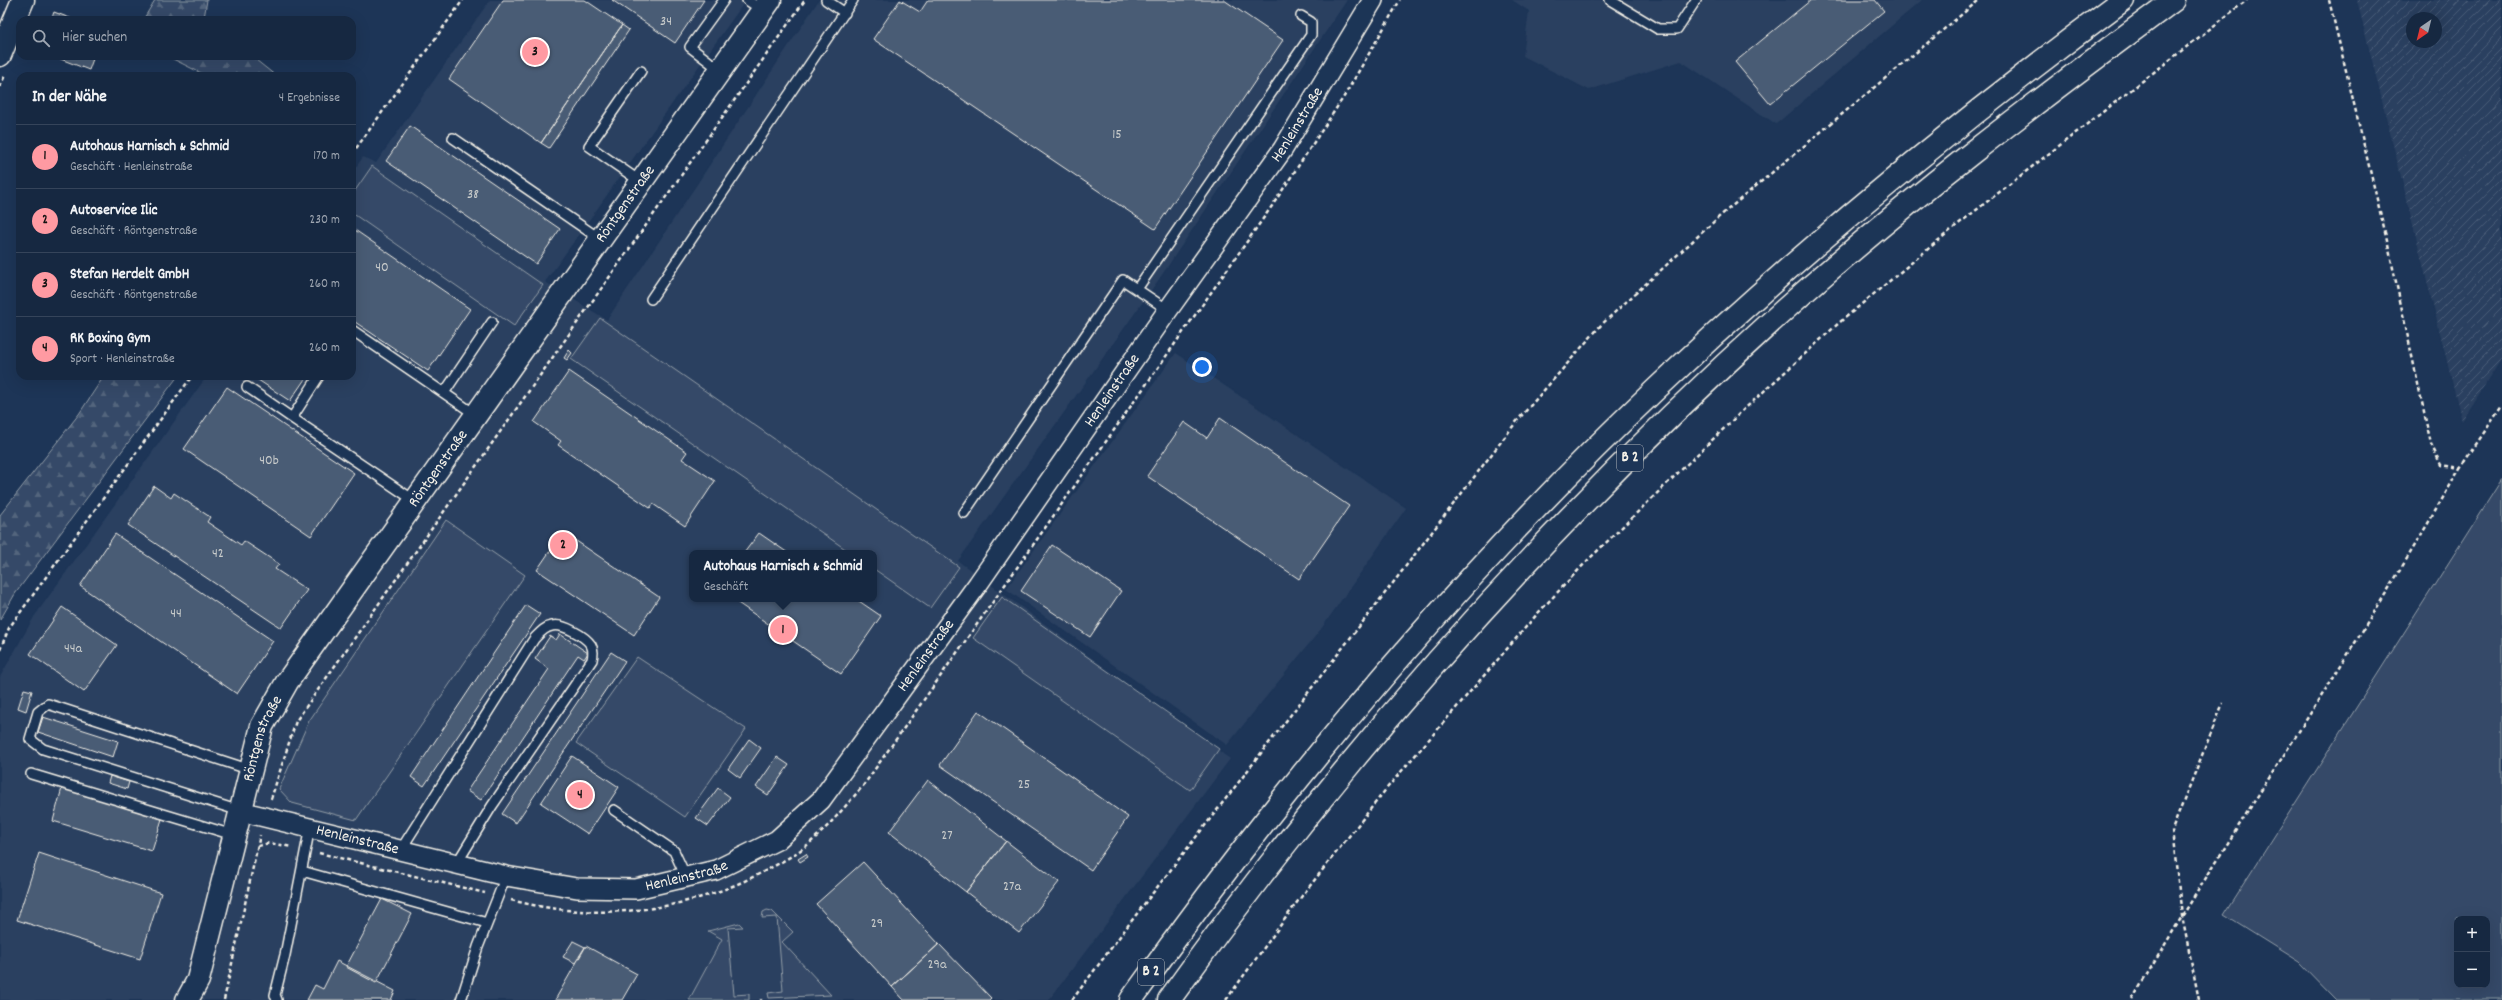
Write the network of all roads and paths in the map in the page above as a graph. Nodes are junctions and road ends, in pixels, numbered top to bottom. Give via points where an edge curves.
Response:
1 (23, 0) edge
2 (463, 0) edge
3 (724, 0) edge
4 (805, 0) edge
5 (826, 0) edge
6 (853, 0) edge
7 (1373, 0) edge
8 (1400, 0) edge
9 (1610, 0) edge
10 (1696, 0) edge
11 (1979, 0) edge
12 (2123, 0) edge
13 (2174, 0) edge
14 (2247, 0) edge
15 (2329, 0) edge
16 (760, 3) edge
17 (845, 12) junction
18 (16, 16) edge
19 (1301, 16) dead end
20 (16, 17) edge
21 (0, 55) edge
22 (720, 70) junction
23 (642, 71) dead end
24 (453, 138) dead end
25 (356, 148) edge
26 (641, 182) junction
27 (600, 239) junction
28 (1137, 289) junction
29 (651, 299) dead end
30 (1168, 310) junction
31 (492, 322) dead end
32 (356, 333) edge
33 (189, 380) edge
34 (316, 380) edge
35 (247, 387) dead end
36 (444, 393) junction
37 (2502, 406) edge
38 (476, 415) junction
39 (292, 418) junction
40 (2460, 468) junction
41 (415, 501) junction
42 (964, 513) dead end
43 (0, 650) edge
44 (2223, 703) dead end
45 (251, 770) junction
46 (30, 774) dead end
47 (614, 810) dead end
48 (240, 811) junction
49 (265, 817) junction
50 (310, 827) junction
51 (234, 835) junction
52 (258, 846) junction
53 (306, 850) junction
54 (400, 851) junction
55 (456, 863) junction
56 (302, 871) junction
57 (506, 876) junction
58 (686, 877) junction
59 (497, 896) junction
60 (2182, 916) junction
61 (487, 924) junction
62 (198, 990) edge
63 (187, 1000) edge
64 (224, 1000) edge
65 (277, 1000) edge
66 (461, 1000) edge
67 (1072, 1000) edge
68 (1130, 1000) edge
69 (1169, 1000) edge
70 (1226, 1000) edge
71 (2132, 1000) edge
72 (2199, 1000) edge

1 - 18 main road
2 - 25 path
3 - 22 lane via 690,47
4 - 49 path via 296,721
5 - 17 lane
6 - 17 lane
7 - 30 street, Henleinstraße via 1283,149
8 - 59 path via 1345,95 1272,206 863,786 813,840 783,862 727,890 673,906 611,913 536,906
9 - 10 lane via 1658,30 1677,29
11 - 67 path via 1720,216 1602,324 1517,421 1144,903
12 - 68 main road, B 2 via 1967,117 1864,202 1763,290 1591,453 1460,591 1339,730 1262,825
13 - 69 main road, B 2 via 2082,68 1884,224 1782,312 1673,415 1477,618 1368,742 1291,836
14 - 70 path via 1957,225 1840,322 1740,412 1598,550 1538,613 1387,788 1298,901
15 - 40 path via 2388,245 2431,444 2441,466
16 - 22 main road, Röntgenstraße
17 - 29 lane
19 - 28 lane via 1311,22 1311,35
20 - 21 main road
22 - 26 main road, Röntgenstraße
23 - 26 lane via 589,146
24 - 27 lane
26 - 27 main road, Röntgenstraße
27 - 38 main road, Röntgenstraße
28 - 30 lane
28 - 42 lane via 1123,280
30 - 58 street, Henleinstraße via 978,584 821,800 777,840 716,870
31 - 36 lane
32 - 36 lane
33 - 43 path via 9,628
34 - 39 lane
35 - 39 lane
36 - 38 lane
37 - 40 path
38 - 41 main road, Röntgenstraße
39 - 41 lane
40 - 60 path via 2324,694
41 - 45 main road, Röntgenstraße via 287,682 262,726
44 - 60 path via 2172,830
45 - 48 main road, Röntgenstraße
45 - 48 lane via 48,704 38,712 30,739 43,749
46 - 51 lane
47 - 58 lane via 674,851
48 - 49 street, Henleinstraße
48 - 51 main road, Röntgenstraße
49 - 50 street, Henleinstraße
49 - 52 path
50 - 53 lane
50 - 54 street, Henleinstraße
51 - 62 main road, Röntgenstraße
52 - 53 path via 269,843
52 - 64 path
53 - 56 lane
53 - 59 path
54 - 55 street, Henleinstraße
54 - 55 lane via 534,639 546,628 553,625 563,626 591,645 592,660
55 - 57 street, Henleinstraße
56 - 61 lane
56 - 65 lane via 275,995
57 - 58 street, Henleinstraße via 585,888 636,889
57 - 59 lane
59 - 61 lane
60 - 71 path
60 - 72 path
61 - 66 lane
62 - 63 main road, Röntgenstraße

